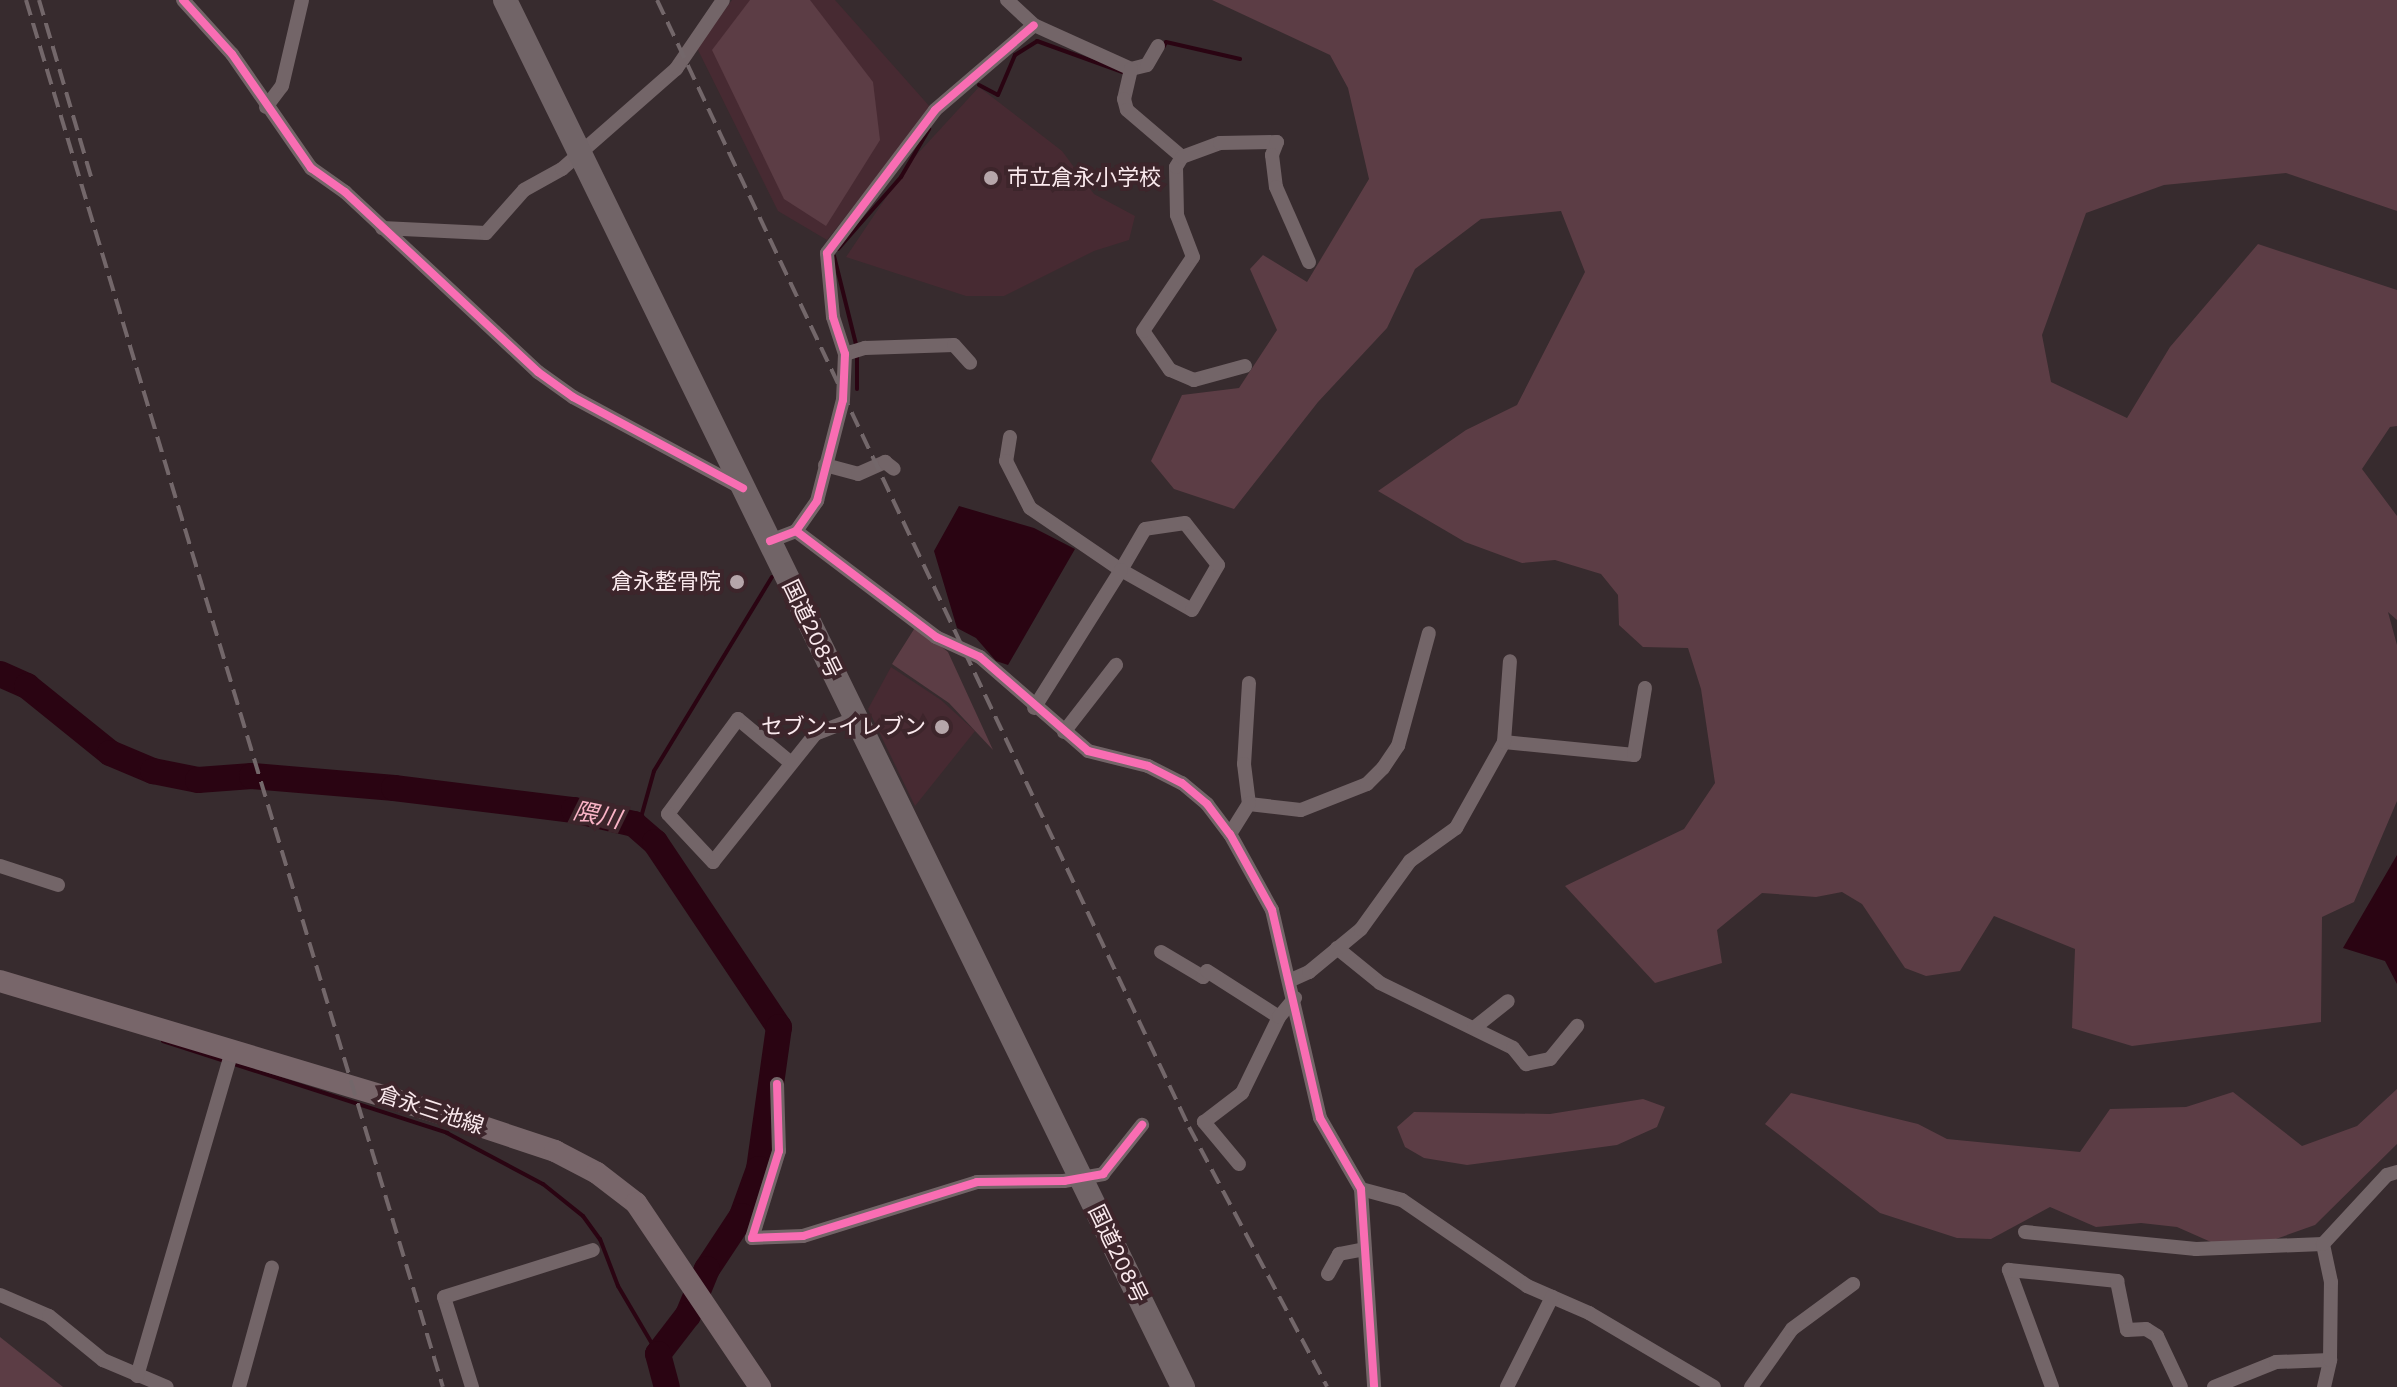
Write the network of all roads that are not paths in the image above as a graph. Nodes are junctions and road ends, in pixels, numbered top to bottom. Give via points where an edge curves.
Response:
1 (183, 0) edge
2 (302, 0) edge
3 (505, 0) edge
4 (723, 0) edge
5 (1007, 0) edge
6 (1034, 25) junction
7 (1158, 46) dead end
8 (1131, 69) junction
9 (266, 107) junction
10 (580, 153) junction
11 (1182, 157) junction
12 (382, 228) junction
13 (1309, 262) dead end
14 (845, 354) junction
15 (970, 363) dead end
16 (1245, 366) dead end
17 (1010, 437) dead end
18 (825, 465) junction
19 (894, 469) dead end
20 (743, 488) junction
21 (796, 531) junction
22 (778, 560) junction
23 (1121, 570) junction
24 (1429, 633) dead end
25 (1510, 661) dead end
26 (1116, 665) dead end
27 (1249, 683) dead end
28 (1645, 688) dead end
29 (1034, 708) junction
30 (856, 718) junction
31 (1064, 732) junction
32 (1504, 742) junction
33 (791, 763) junction
34 (1249, 804) junction
35 (1230, 834) junction
36 (0, 866) edge
37 (58, 885) dead end
38 (1337, 948) junction
39 (1161, 952) dead end
40 (1291, 980) junction
41 (0, 981) edge
42 (1295, 998) junction
43 (1508, 1001) dead end
44 (1279, 1017) junction
45 (1577, 1026) dead end
46 (1474, 1028) junction
47 (233, 1048) junction
48 (777, 1084) dead end
49 (1142, 1125) dead end
50 (1239, 1164) dead end
51 (2397, 1172) edge
52 (1082, 1179) junction
53 (1361, 1189) junction
54 (2025, 1232) dead end
55 (2323, 1244) junction
56 (1365, 1249) junction
57 (593, 1250) dead end
58 (272, 1267) dead end
59 (1328, 1274) dead end
60 (1853, 1284) dead end
61 (0, 1295) edge
62 (1552, 1297) junction
63 (2330, 1360) junction
64 (137, 1376) junction
65 (1513, 1385) edge
66 (167, 1387) edge
67 (239, 1387) edge
68 (472, 1387) edge
69 (760, 1387) edge
70 (1183, 1387) edge
71 (1374, 1387) edge
72 (1714, 1387) edge
73 (1751, 1387) edge
74 (2052, 1387) edge
75 (2181, 1387) edge
76 (2214, 1387) edge
77 (2324, 1387) edge

1 - 9 street via 232,54
2 - 9 street via 286,73
3 - 10 highway, 国道208号
4 - 10 street via 676,69
5 - 6 street
6 - 8 street
6 - 14 street via 935,110 827,253 833,317
7 - 8 street via 1147,65
8 - 11 street via 1124,99 1127,110
9 - 12 street via 311,168
10 - 12 street via 545,181 524,190 486,233
10 - 20 highway, 国道208号
11 - 13 street via 1220,143 1283,141 1272,155 1276,187
11 - 16 street via 1176,167 1177,215 1193,257 1143,331 1170,370 1194,380
12 - 20 street via 538,372 573,397
14 - 15 street via 865,348 954,345
14 - 18 street via 843,400
17 - 23 street via 1006,461 1030,508
18 - 19 street via 858,474 885,462
18 - 21 street via 817,501
20 - 22 highway, 国道208号
21 - 22 street
21 - 29 street via 936,637 980,657
22 - 30 highway, 国道208号
23 - 23 street via 1145,529 1185,523 1218,565 1192,610
23 - 29 street
24 - 34 street via 1398,746 1367,784 1301,810
25 - 32 street
26 - 31 street
27 - 34 street via 1244,764
28 - 32 street via 1634,755
29 - 31 street
30 - 33 street via 815,734
30 - 52 highway, 国道208号
31 - 35 street via 1088,751 1148,766 1182,783
32 - 38 street via 1456,828 1410,861 1361,929
33 - 33 street via 713,862 668,814 738,719
34 - 35 street
35 - 40 street via 1272,910
36 - 37 street
38 - 40 street
38 - 46 street via 1380,983
39 - 44 street via 1203,977 1207,971
40 - 42 street
41 - 47 main road, 倉永三池線
42 - 44 street
42 - 53 street via 1320,1118
43 - 46 street
44 - 50 street via 1242,1093 1204,1122
45 - 46 street via 1550,1059 1538,1065 1526,1064 1513,1048
47 - 64 street
47 - 69 main road, 倉永三池線 via 555,1151 597,1173 636,1203
48 - 52 street via 779,1151 752,1238 803,1236 977,1182
49 - 52 street via 1117,1162 1103,1174
51 - 55 street via 2387,1175
52 - 70 highway, 国道208号
53 - 56 street
53 - 62 street via 1402,1200 1527,1286
54 - 55 street via 2196,1249
55 - 63 street via 2331,1282
56 - 59 street via 1339,1254
56 - 71 street
57 - 68 street via 444,1297
58 - 67 street
60 - 73 street via 1792,1329
61 - 64 street via 49,1316 103,1360
62 - 65 street
62 - 72 street
63 - 76 street via 2276,1362
63 - 77 street
64 - 66 street
74 - 75 street via 2009,1270 2117,1281 2127,1330 2146,1329 2157,1336

